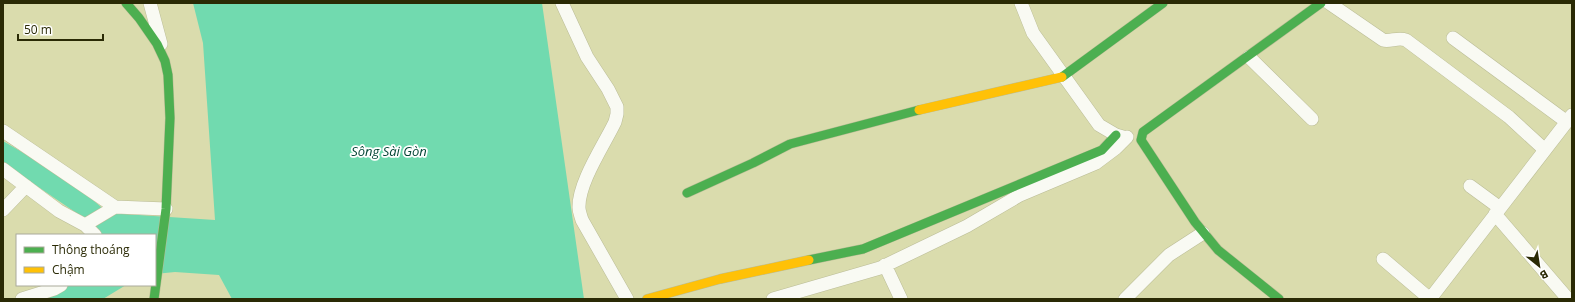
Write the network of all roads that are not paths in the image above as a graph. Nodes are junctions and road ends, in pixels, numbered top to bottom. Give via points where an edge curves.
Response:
1 (126, 3) edge
2 (150, 3) edge
3 (562, 3) edge
4 (1163, 3) edge
5 (1321, 3) edge
6 (1330, 3) edge
7 (1026, 5) edge
8 (1454, 38) dead end
9 (1249, 57) junction
10 (165, 61) junction
11 (1064, 76) junction
12 (1312, 120) dead end
13 (1570, 123) edge
14 (3, 131) edge
15 (1121, 136) junction
16 (1140, 140) junction
17 (1548, 146) junction
18 (3, 168) edge
19 (26, 186) junction
20 (1470, 186) dead end
21 (687, 193) dead end
22 (112, 209) junction
23 (3, 210) edge
24 (165, 211) junction
25 (1497, 211) junction
26 (86, 225) junction
27 (1203, 233) junction
28 (94, 234) edge
29 (1383, 259) dead end
30 (885, 266) junction
31 (59, 286) edge
32 (155, 296) edge
33 (22, 299) edge
34 (627, 299) edge
35 (647, 299) edge
36 (774, 299) edge
37 (901, 299) edge
38 (1126, 299) edge
39 (1279, 299) edge
40 (1430, 299) edge
41 (1568, 299) edge

1 - 10 street via 143,22
2 - 10 street
3 - 34 street via 587,57 617,107 615,122 585,181 578,209
4 - 11 street
5 - 9 street
6 - 17 street via 1383,40 1406,40
7 - 11 street via 1033,34
8 - 13 street
9 - 12 street
9 - 16 street via 1143,132
10 - 24 street via 170,118
11 - 15 street via 1099,125
11 - 21 street via 790,144
13 - 17 street
14 - 22 street
15 - 16 street
15 - 30 street via 1116,148 1096,163 1020,195 967,226
15 - 35 street via 1102,150 863,249 720,279
16 - 27 street
17 - 25 street
18 - 19 street
19 - 23 street
19 - 26 street via 59,211
20 - 25 street
22 - 24 street
22 - 26 street
24 - 32 street
25 - 40 street
25 - 41 street
26 - 28 street
27 - 38 street via 1169,254
27 - 39 street via 1218,250
29 - 40 street
30 - 36 street
30 - 37 street
31 - 33 street

